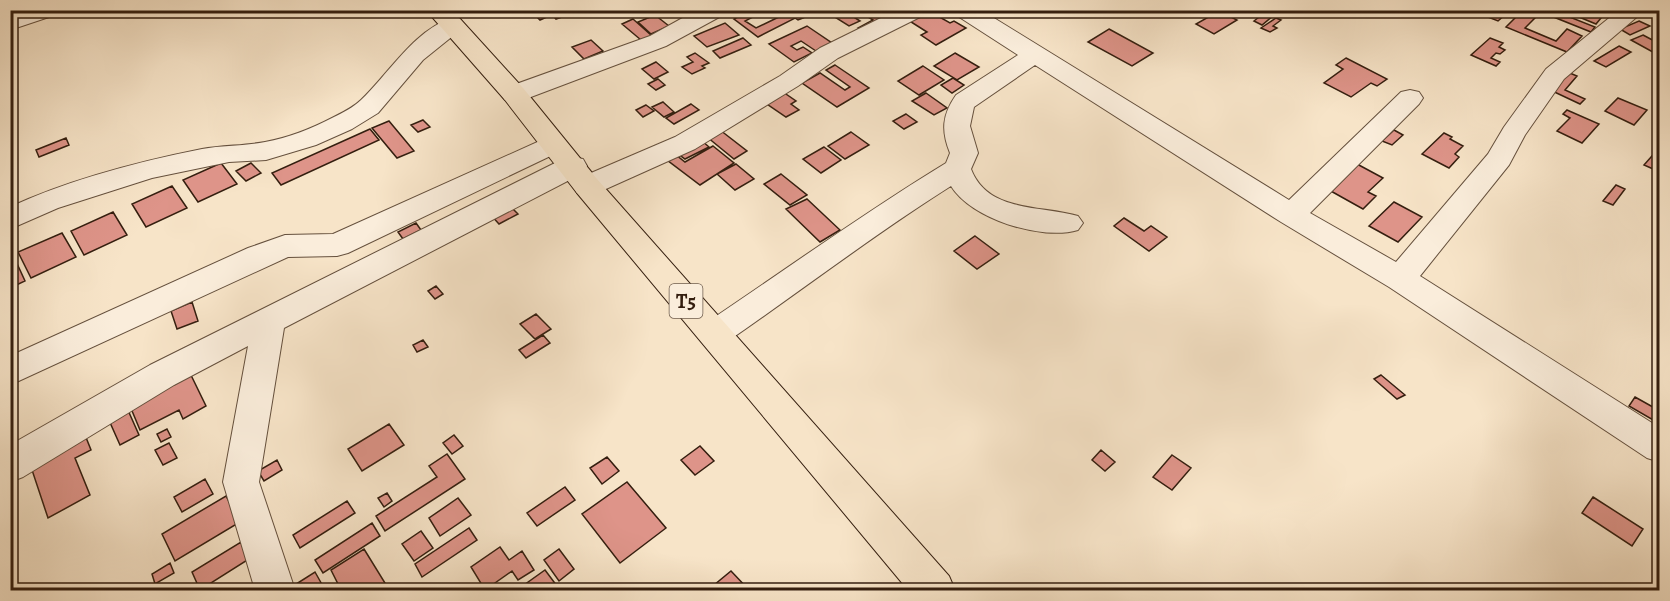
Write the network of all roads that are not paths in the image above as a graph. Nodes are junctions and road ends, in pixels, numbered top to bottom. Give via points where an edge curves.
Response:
1 (47, 10) edge
2 (715, 10) edge
3 (916, 10) edge
4 (964, 10) edge
5 (1634, 10) edge
6 (445, 18) edge
7 (10, 23) edge
8 (1034, 55) junction
9 (514, 94) junction
10 (1410, 98) dead end
11 (571, 165) junction
12 (957, 169) junction
13 (1291, 215) junction
14 (10, 219) edge
15 (1068, 223) dead end
16 (1400, 279) junction
17 (269, 319) junction
18 (714, 333) junction
19 (10, 371) edge
20 (1659, 447) edge
21 (10, 466) edge
22 (275, 591) edge
23 (934, 591) edge

1 - 7 street
2 - 9 street via 658,41
3 - 11 street via 829,53 774,91 685,143
4 - 8 street
5 - 16 street via 1555,74 1499,159
6 - 9 highway, T5
6 - 14 street via 369,107 343,123 266,151 230,153 148,169 48,201
8 - 12 street via 965,100 959,108 958,140 964,153
8 - 13 street
9 - 11 highway, T5
10 - 13 street
11 - 17 street
11 - 18 highway, T5
11 - 19 street via 337,245 285,246
12 - 15 street via 964,185 980,200 1002,211 1039,221
12 - 18 street via 886,213
13 - 16 street
16 - 20 street
17 - 21 street via 162,375
17 - 22 street via 241,482
18 - 23 highway, T5

